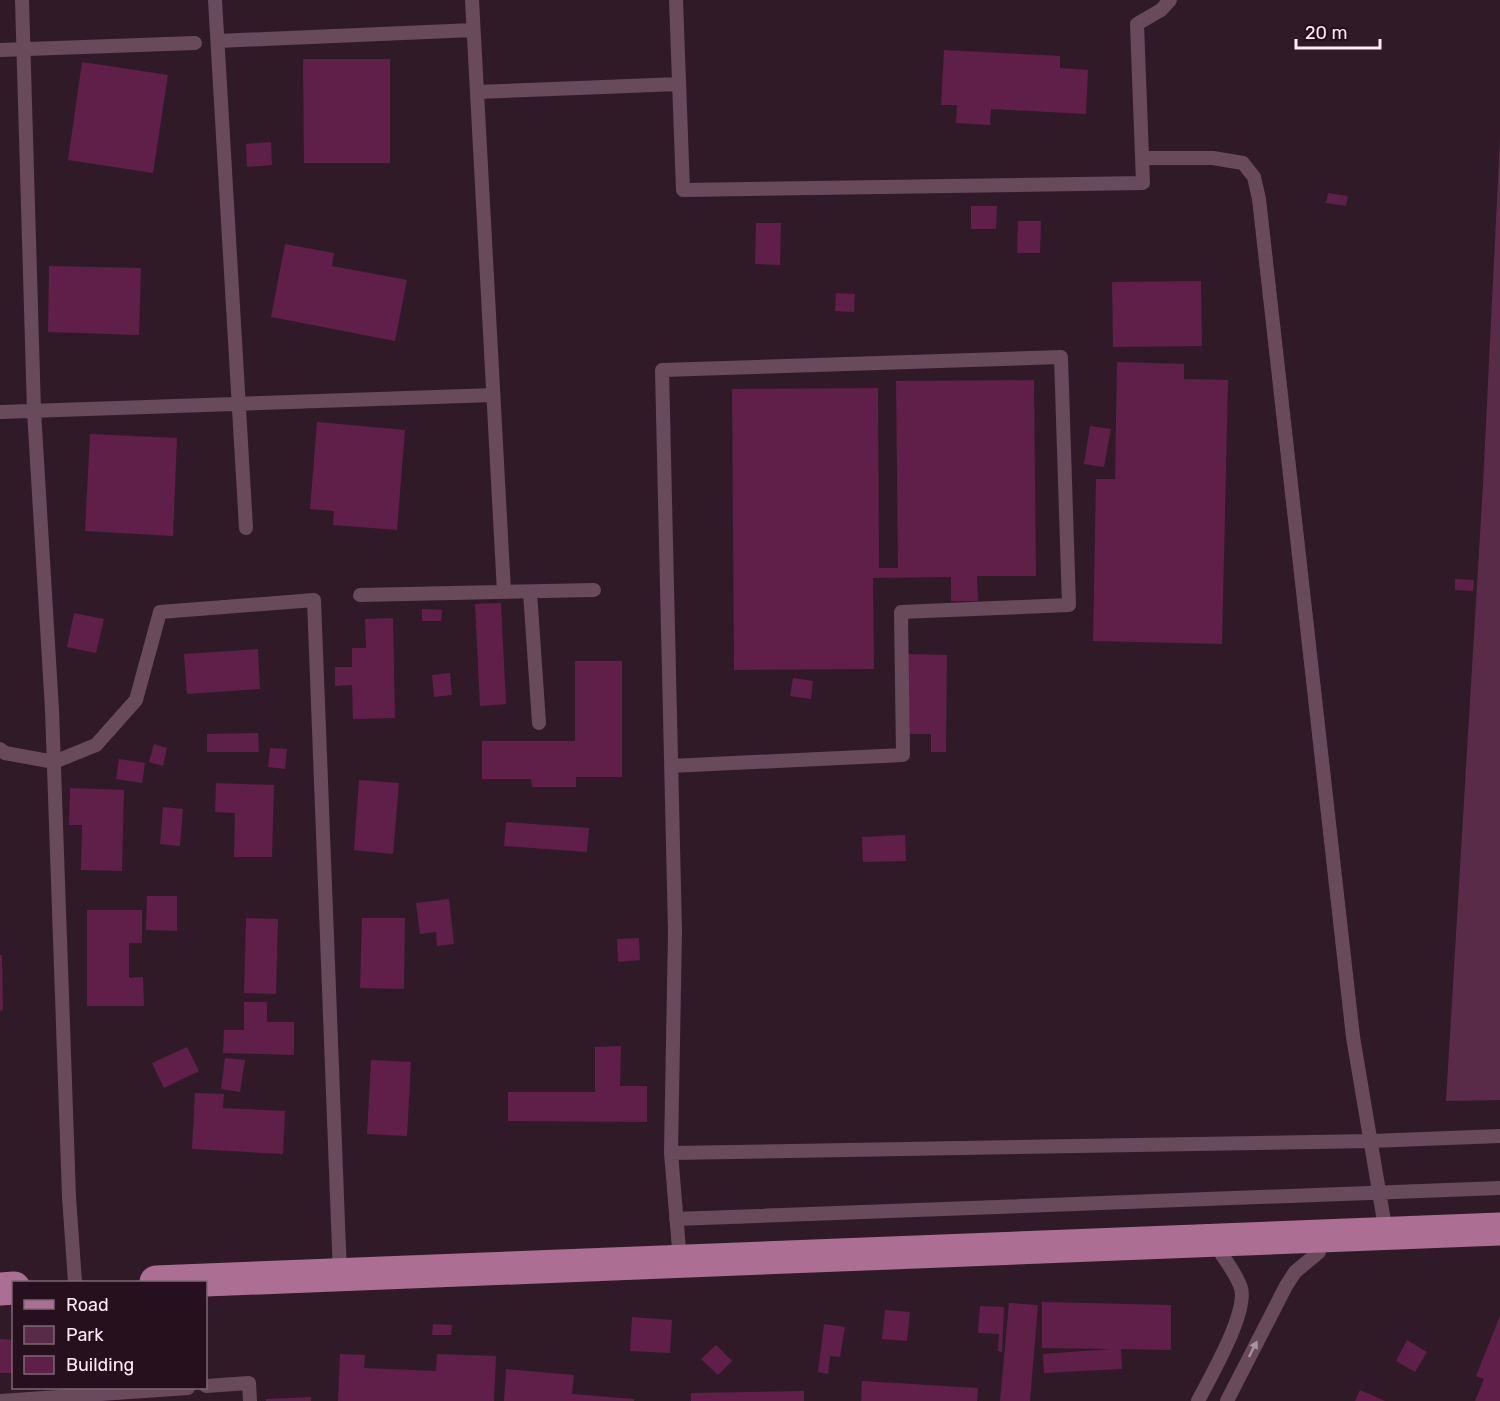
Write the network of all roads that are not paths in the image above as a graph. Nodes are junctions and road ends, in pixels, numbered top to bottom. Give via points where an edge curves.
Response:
1 (22, 0) edge
2 (215, 0) edge
3 (472, 0) edge
4 (676, 0) edge
5 (1170, 0) edge
6 (473, 30) junction
7 (218, 41) junction
8 (195, 44) dead end
9 (24, 49) junction
10 (0, 50) edge
11 (679, 84) junction
12 (477, 92) junction
13 (1142, 158) junction
14 (493, 395) junction
15 (239, 403) junction
16 (34, 411) junction
17 (0, 412) edge
18 (246, 528) dead end
19 (594, 590) dead end
20 (504, 592) junction
21 (530, 592) junction
22 (360, 595) dead end
23 (539, 723) dead end
24 (0, 749) edge
25 (54, 762) junction
26 (671, 766) junction
27 (1500, 1136) edge
28 (1371, 1141) junction
29 (671, 1153) junction
30 (1500, 1188) edge
31 (1380, 1193) junction
32 (676, 1219) junction
33 (1500, 1229) edge
34 (1386, 1233) junction
35 (1500, 1246) edge
36 (1319, 1252) junction
37 (1222, 1255) junction
38 (680, 1261) junction
39 (340, 1275) junction
40 (75, 1281) edge
41 (182, 1281) edge
42 (207, 1296) edge
43 (207, 1386) edge
44 (174, 1389) edge
45 (0, 1401) edge
46 (250, 1401) edge
47 (1198, 1401) edge
48 (1227, 1401) edge

1 - 9 lane
2 - 7 lane
3 - 6 lane
4 - 11 lane
5 - 13 lane via 1137,24
6 - 7 lane
6 - 12 lane
7 - 15 lane
8 - 9 lane
9 - 10 lane
9 - 16 lane
11 - 12 lane
11 - 13 lane via 683,190 1143,183
12 - 14 lane
13 - 28 lane via 1213,158 1243,163 1254,177 1353,1037
14 - 15 lane
14 - 20 lane
15 - 16 lane
15 - 18 lane
16 - 17 lane
16 - 25 lane
19 - 21 lane
20 - 21 lane
20 - 22 lane
21 - 23 lane
24 - 25 lane
25 - 39 lane via 96,745 136,700 160,612 314,600
25 - 40 lane
26 - 26 lane via 662,370 1061,357 1069,605 901,612 903,754
26 - 29 lane via 675,931
27 - 28 lane
28 - 29 lane
28 - 31 lane
29 - 32 lane
30 - 31 lane
31 - 32 lane
31 - 34 lane
32 - 38 lane
33 - 34 main road
34 - 38 main road
35 - 36 main road
36 - 37 main road
48 -> 36 lane via 1295,1272
37 - 42 main road
37 - 47 lane via 1241,1289 1241,1309
38 - 39 main road
39 - 41 main road
43 - 46 lane via 249,1383
44 - 45 lane

